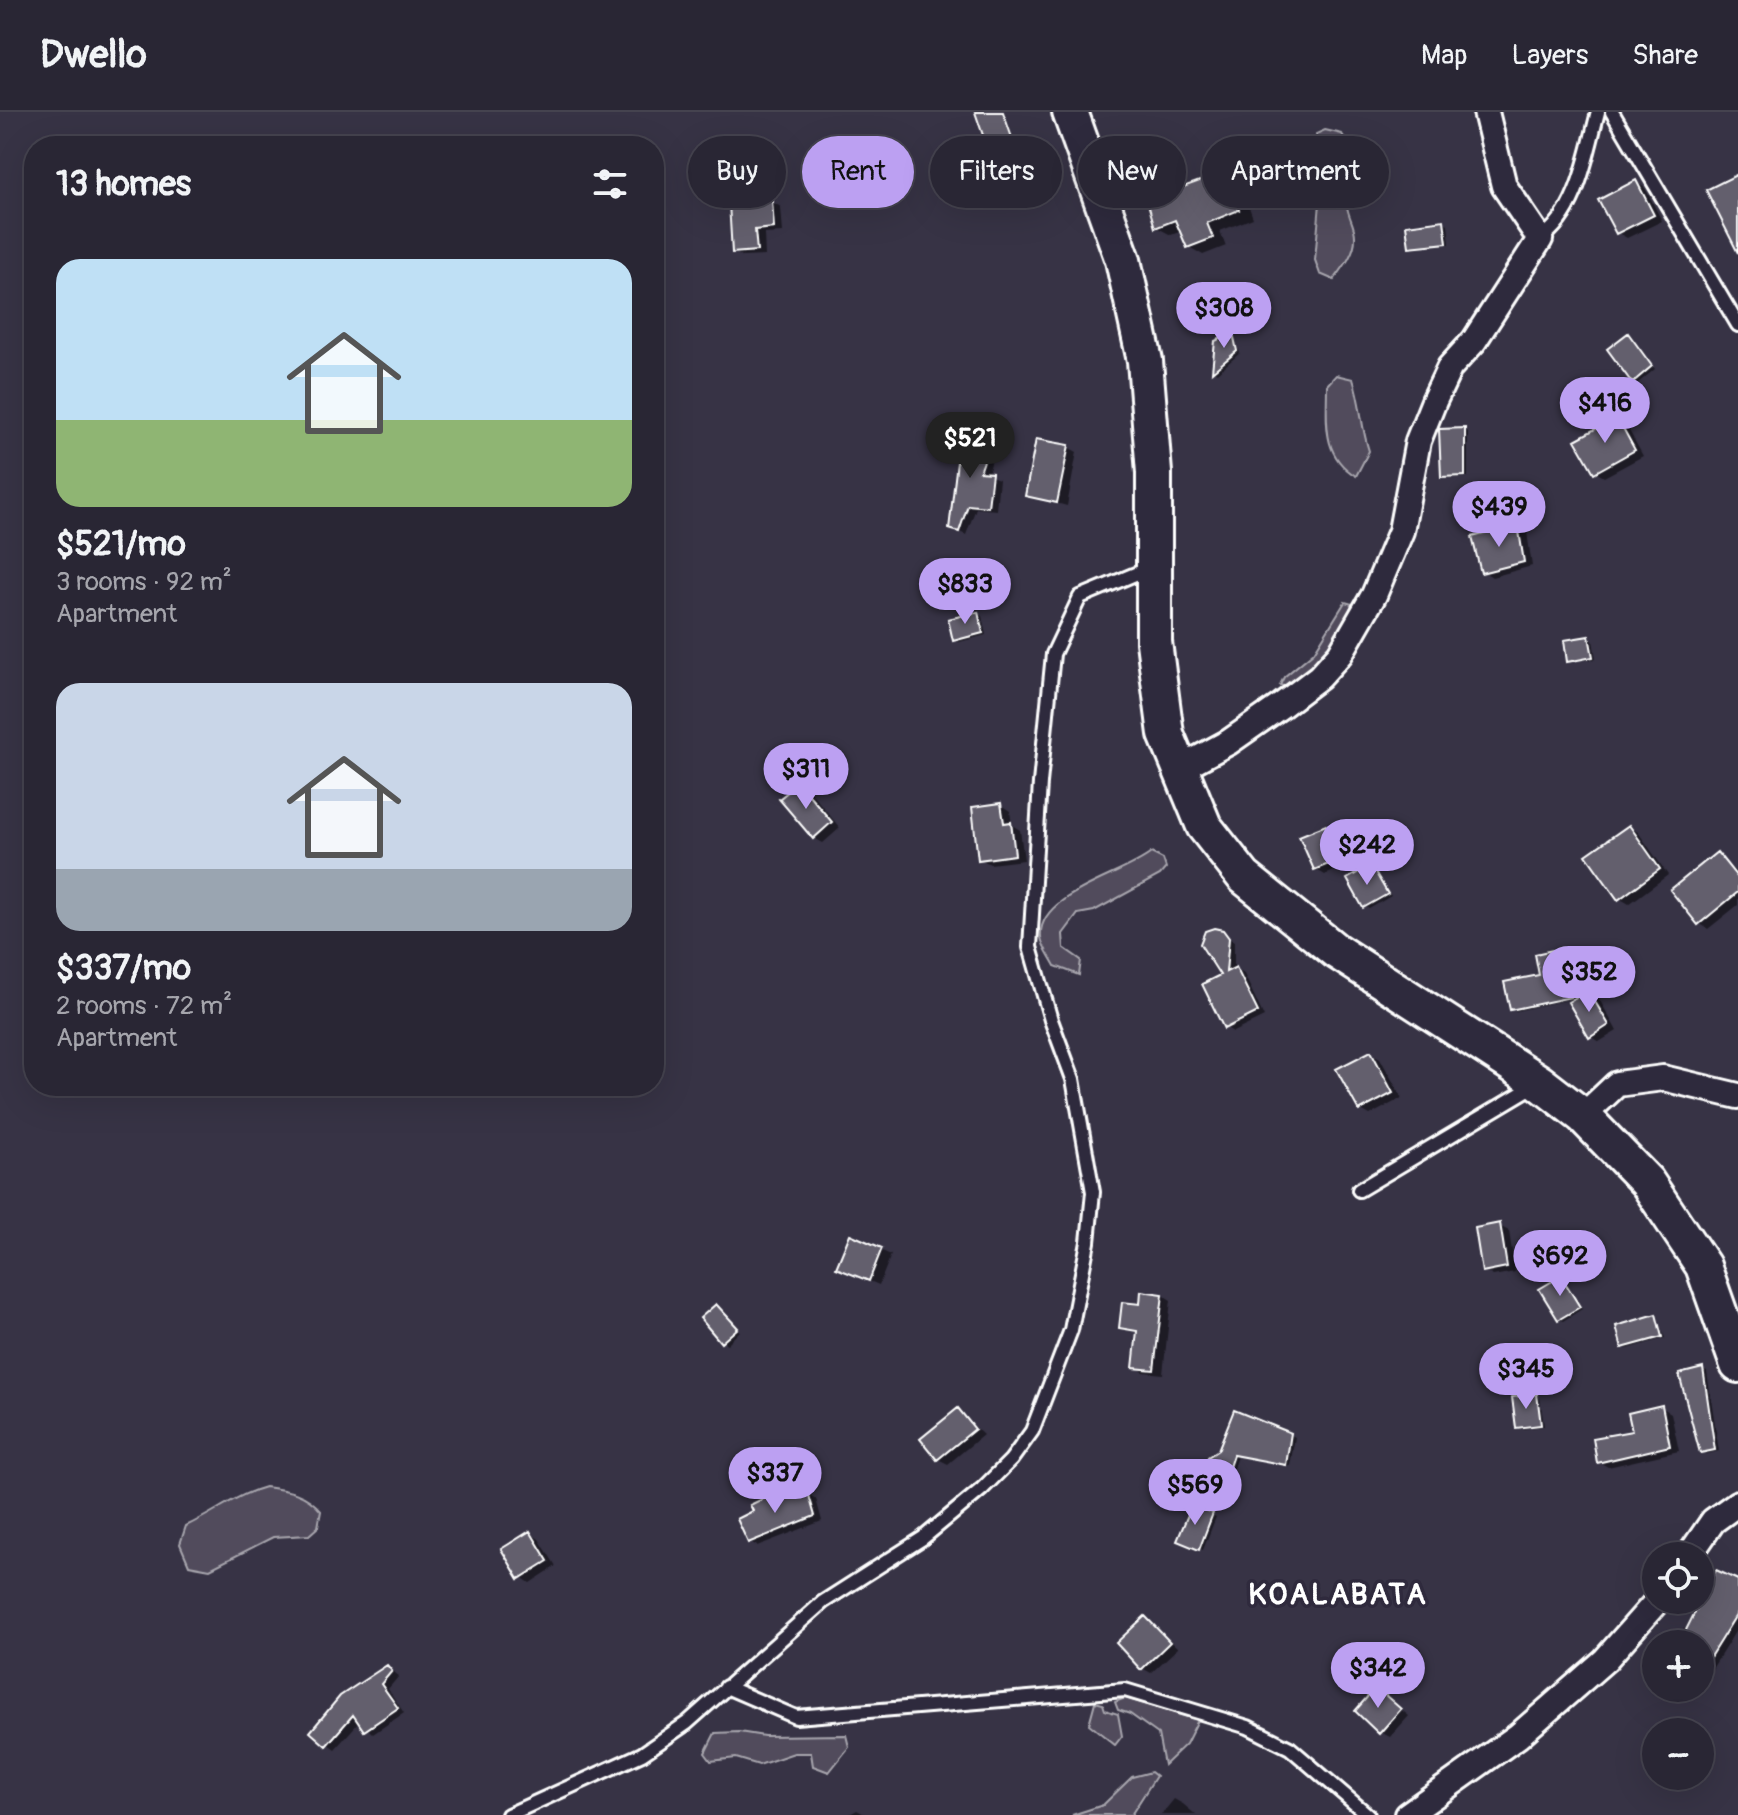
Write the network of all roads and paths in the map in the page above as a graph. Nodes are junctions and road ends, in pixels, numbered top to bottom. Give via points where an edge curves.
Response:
1 (1070, 112) edge
2 (1486, 112) edge
3 (1598, 112) edge
4 (1612, 112) edge
5 (1540, 239) junction
6 (1738, 325) edge
7 (1155, 566) junction
8 (1179, 769) junction
9 (1539, 1082) junction
10 (1738, 1096) edge
11 (1583, 1116) junction
12 (1359, 1190) dead end
13 (1738, 1365) edge
14 (1738, 1503) edge
15 (1699, 1542) edge
16 (1646, 1614) edge
17 (726, 1687) junction
18 (508, 1815) edge
19 (1368, 1815) edge
20 (1407, 1815) edge

1 - 7 street via 1123,260 1145,361
2 - 5 street via 1504,186
3 - 5 lane via 1571,200 1551,232
4 - 6 lane
5 - 8 street via 1474,341 1450,367 1418,441 1401,531 1374,595 1340,654 1282,705
7 - 8 street via 1154,642 1166,734
7 - 17 lane via 1080,597 1053,654 1030,947 1073,1079 1093,1192 1085,1257 1059,1370 1032,1431 982,1489 923,1538 823,1602
8 - 9 street via 1204,826 1244,877 1336,951
9 - 11 street
9 - 12 lane
10 - 11 street via 1663,1078 1617,1084
11 - 13 street via 1647,1182 1703,1266
14 - 15 street via 1713,1521
16 - 20 street via 1605,1660 1518,1736
17 - 18 lane via 642,1754
17 - 19 lane via 796,1717 1125,1690 1248,1727 1290,1748

